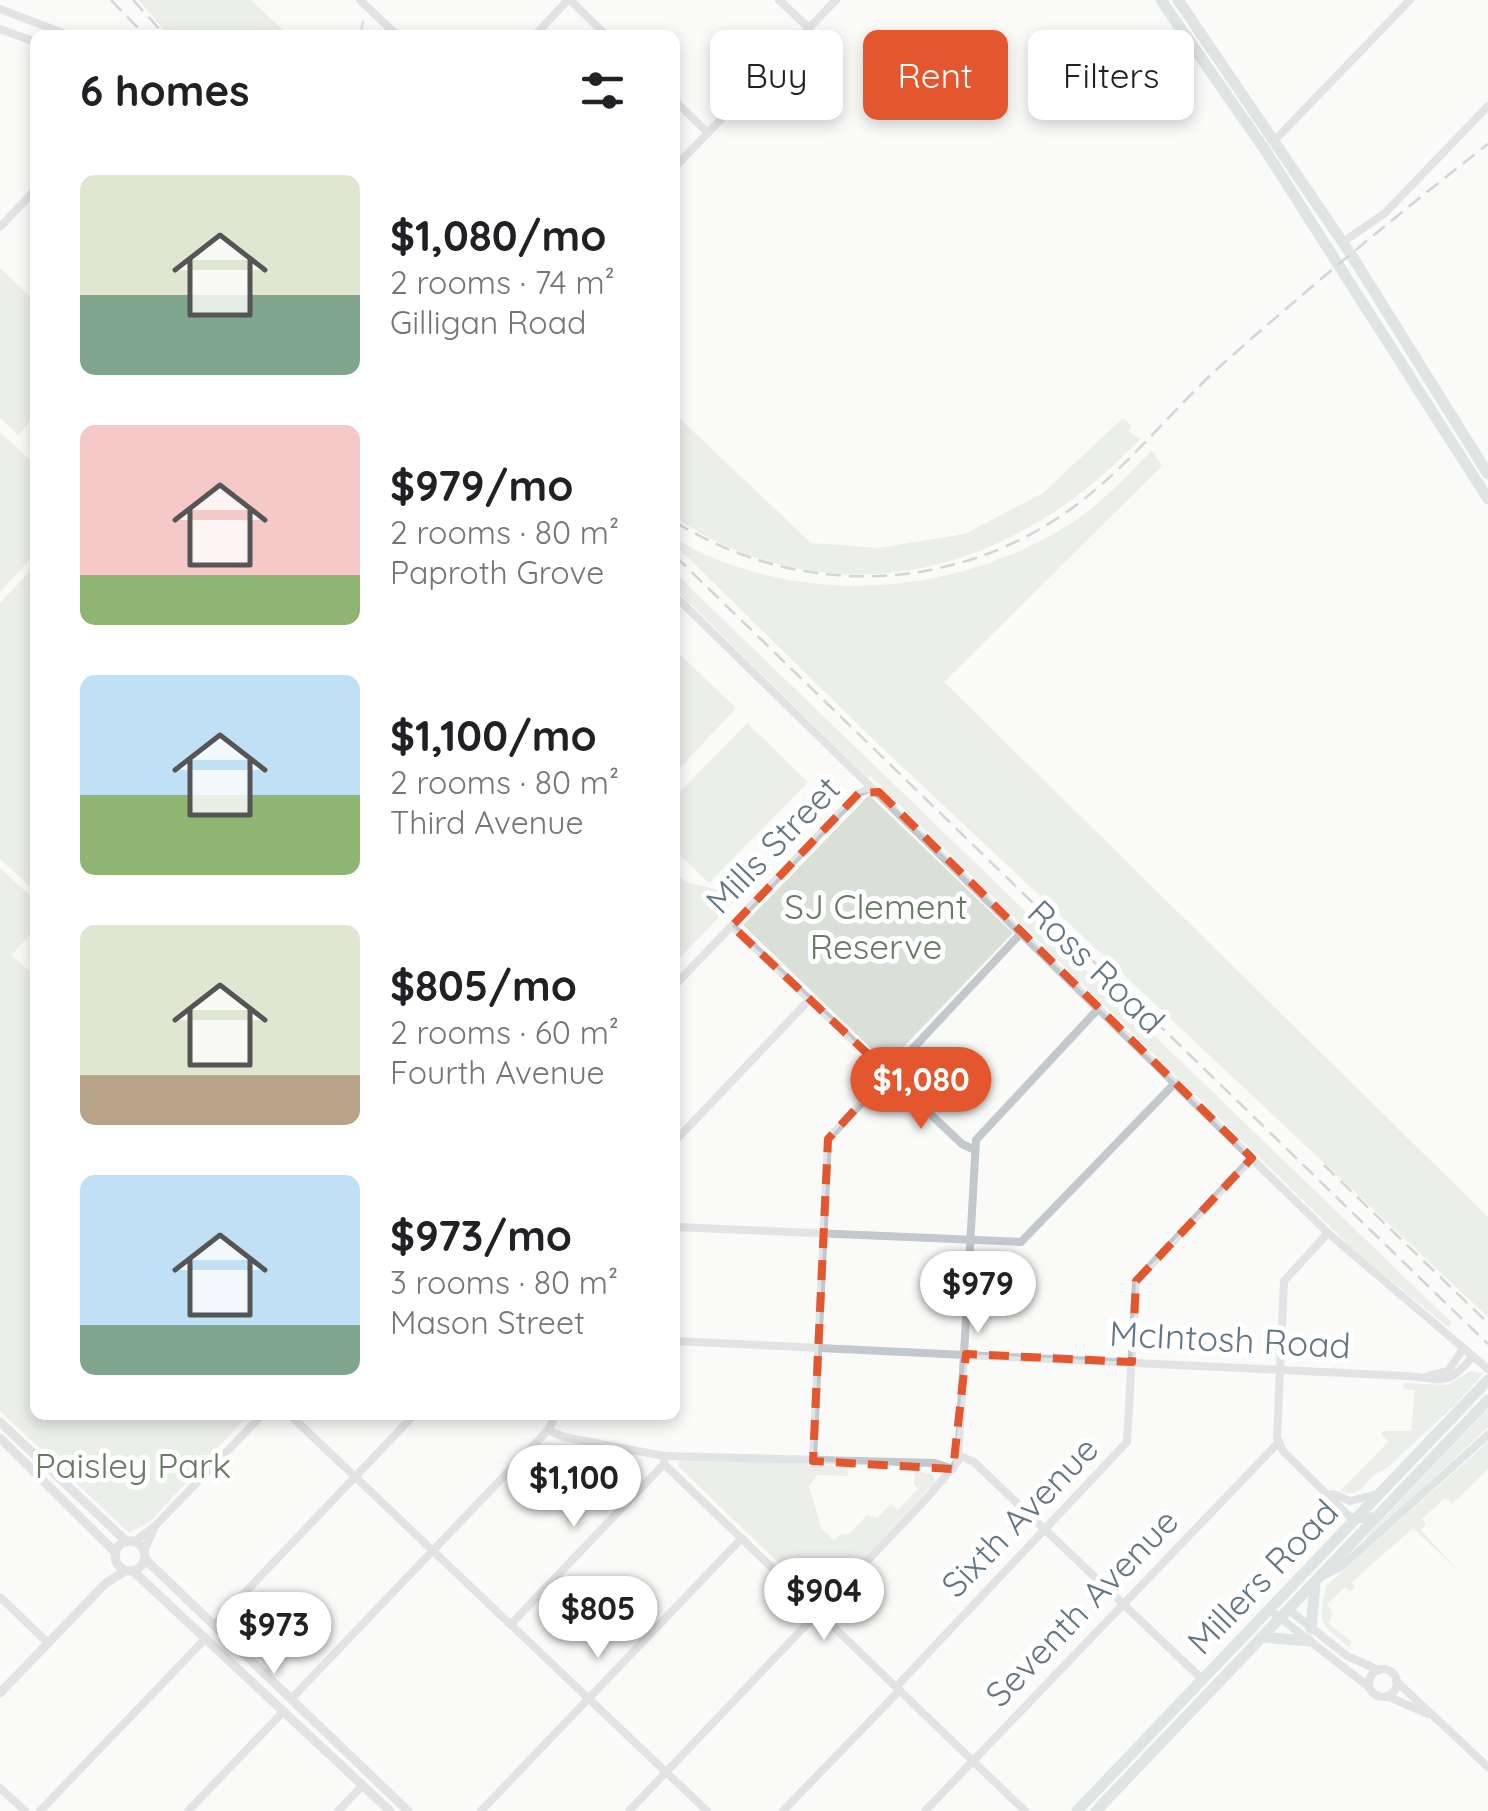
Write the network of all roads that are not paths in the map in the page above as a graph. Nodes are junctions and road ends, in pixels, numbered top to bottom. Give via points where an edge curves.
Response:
1 (360, 0) edge
2 (569, 0) edge
3 (779, 0) edge
4 (836, 0) edge
5 (1162, 0) edge
6 (1178, 0) edge
7 (1410, 0) edge
8 (1, 13) edge
9 (809, 28) junction
10 (0, 29) edge
11 (53, 30) edge
12 (392, 30) edge
13 (539, 30) edge
14 (601, 30) edge
15 (30, 40) edge
16 (1232, 91) junction
17 (680, 106) edge
18 (1488, 106) edge
19 (708, 133) junction
20 (1270, 146) junction
21 (680, 163) edge
22 (30, 195) edge
23 (0, 227) edge
24 (1343, 242) junction
25 (1388, 312) junction
26 (1374, 320) junction
27 (1398, 328) junction
28 (1385, 337) junction
29 (1488, 474) edge
30 (1488, 498) edge
31 (680, 601) edge
32 (869, 788) junction
33 (732, 926) junction
34 (1022, 932) junction
35 (680, 981) edge
36 (810, 1000) junction
37 (1099, 1008) junction
38 (888, 1074) junction
39 (1176, 1082) junction
40 (680, 1136) edge
41 (976, 1150) junction
42 (1252, 1158) junction
43 (680, 1227) edge
44 (1328, 1233) junction
45 (824, 1234) junction
46 (971, 1241) junction
47 (680, 1341) edge
48 (818, 1348) junction
49 (1464, 1349) junction
50 (965, 1354) junction
51 (1472, 1356) junction
52 (1132, 1362) junction
53 (1488, 1369) edge
54 (1280, 1370) junction
55 (1423, 1377) junction
56 (1488, 1380) edge
57 (1488, 1400) edge
58 (257, 1420) edge
59 (295, 1420) edge
60 (409, 1420) edge
61 (553, 1420) edge
62 (0, 1422) edge
63 (548, 1430) junction
64 (1488, 1435) edge
65 (5, 1438) edge
66 (1278, 1443) junction
67 (960, 1456) junction
68 (664, 1460) junction
69 (813, 1461) junction
70 (953, 1469) junction
71 (355, 1477) junction
72 (1321, 1486) junction
73 (1380, 1493) junction
74 (1378, 1515) junction
75 (1355, 1520) junction
76 (154, 1527) junction
77 (1045, 1530) junction
78 (742, 1538) junction
79 (130, 1542) junction
80 (434, 1551) junction
81 (144, 1555) junction
82 (116, 1557) junction
83 (129, 1571) junction
84 (1319, 1580) junction
85 (106, 1583) junction
86 (0, 1597) edge
87 (1123, 1604) junction
88 (1280, 1610) junction
89 (819, 1612) junction
90 (511, 1624) junction
91 (214, 1625) junction
92 (1310, 1635) junction
93 (1262, 1637) junction
94 (206, 1638) junction
95 (48, 1643) junction
96 (1379, 1670) junction
97 (1203, 1680) junction
98 (1396, 1681) junction
99 (1369, 1686) junction
100 (898, 1689) junction
101 (0, 1693) edge
102 (1387, 1696) junction
103 (588, 1698) junction
104 (290, 1700) junction
105 (283, 1712) junction
106 (1441, 1722) junction
107 (973, 1761) junction
108 (1488, 1767) edge
109 (666, 1772) junction
110 (362, 1786) junction
111 (0, 1788) edge
112 (25, 1811) edge
113 (40, 1811) edge
114 (188, 1811) edge
115 (338, 1811) edge
116 (390, 1811) edge
117 (408, 1811) edge
118 (482, 1811) edge
119 (629, 1811) edge
120 (707, 1811) edge
121 (784, 1811) edge
122 (925, 1811) edge
123 (1025, 1811) edge
124 (1077, 1811) edge
125 (1096, 1811) edge

1 - 12 street
2 - 13 street
2 - 14 street
3 - 9 street
4 - 9 street
5 - 16 main road
6 - 16 main road
7 - 20 street
8 - 11 street
9 - 19 street
10 - 15 street
16 - 20 main road
17 - 19 street
18 - 24 street via 1385,213
19 - 21 street
20 - 24 main road
20 - 26 main road
22 - 23 street
24 - 25 main road
25 - 26 main road
25 - 27 main road
26 - 28 main road
27 - 28 main road
27 - 29 main road
28 - 30 main road
31 - 32 street, Ross Road
32 - 33 street, Mills Street
32 - 34 street, Ross Road
33 - 35 street, Mills Street
33 - 36 street
34 - 37 street, Ross Road
34 - 38 street
36 - 38 street
36 - 40 street
37 - 39 street, Ross Road
37 - 41 street via 983,1129
38 - 41 street
38 - 45 street via 828,1139
39 - 42 street, Ross Road
39 - 46 street via 1026,1240
41 - 46 street
42 - 44 street, Ross Road
42 - 52 street, Sixth Avenue via 1136,1281
43 - 45 street
44 - 49 street, Ross Road
44 - 54 street via 1284,1281
45 - 46 street
45 - 48 street
46 - 50 street
47 - 48 street, McIntosh Road
48 - 50 street, McIntosh Road
48 - 69 street
49 - 51 street, Ross Road
49 - 55 street via 1448,1372
50 - 52 street, McIntosh Road
50 - 67 street
51 - 53 street, Ross Road
51 - 55 street, McIntosh Road via 1452,1379
52 - 54 street, McIntosh Road
52 - 77 street, Sixth Avenue via 1127,1442
54 - 55 street, McIntosh Road
54 - 66 street
56 - 73 main road, Millers Road
57 - 74 main road, Millers Road
58 - 76 street
59 - 71 street
60 - 71 street
61 - 63 street
62 - 65 street
63 - 68 street
63 - 80 street
64 - 84 street, Millers Road
65 - 79 street
65 - 82 street
66 - 72 street
66 - 87 street, Seventh Avenue
67 - 70 street
67 - 77 street
68 - 69 street
68 - 78 street
68 - 90 street
69 - 70 street
70 - 89 street
71 - 80 street
71 - 91 street
72 - 73 street via 1348,1501
72 - 75 street
73 - 75 main road, Millers Road
74 - 75 street
74 - 84 main road, Millers Road
75 - 88 main road, Millers Road
76 - 79 street
76 - 81 street
77 - 87 street
77 - 100 street, Sixth Avenue
78 - 89 street
78 - 103 street
79 - 81 street
79 - 82 street
80 - 90 street
80 - 104 street
81 - 83 street via 141,1567
81 - 91 street
82 - 83 street
82 - 85 street
83 - 85 street
83 - 94 street
84 - 88 main road, Millers Road
84 - 92 main road
85 - 95 street
86 - 95 street
87 - 97 street
87 - 107 street, Seventh Avenue
88 - 92 street
88 - 93 main road, Millers Road
88 - 97 main road, Millers Road
89 - 100 street
89 - 109 street
90 - 103 street
91 - 104 street
92 - 93 main road
92 - 96 street
92 - 99 street
93 - 125 main road, Millers Road
94 - 105 street
94 - 113 street
95 - 101 street
96 - 98 street via 1390,1671
96 - 99 street
97 - 124 main road, Millers Road
98 - 102 street
98 - 106 street
99 - 102 street
100 - 107 street
100 - 121 street, Sixth Avenue
102 - 106 street
103 - 109 street
103 - 118 street
104 - 105 street
104 - 117 street
105 - 110 street
105 - 114 street
106 - 108 street
107 - 122 street, Seventh Avenue
107 - 123 street
109 - 119 street
109 - 120 street
110 - 115 street
110 - 116 street
111 - 112 street

